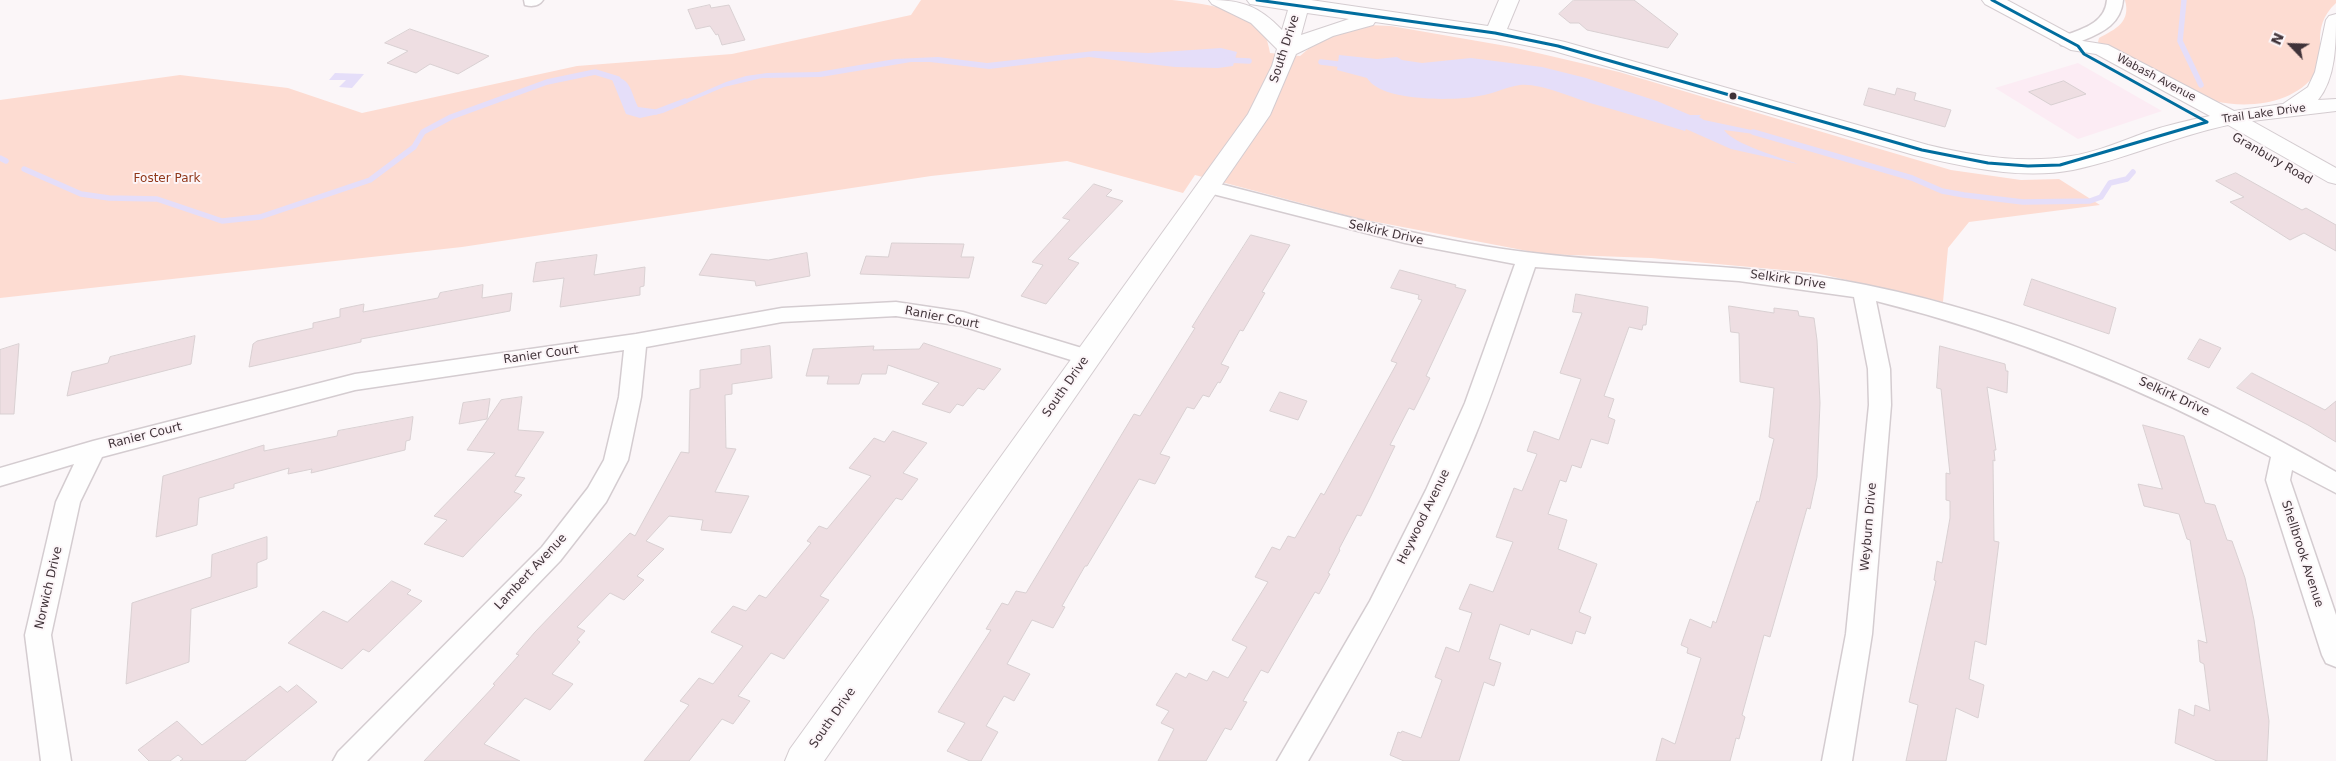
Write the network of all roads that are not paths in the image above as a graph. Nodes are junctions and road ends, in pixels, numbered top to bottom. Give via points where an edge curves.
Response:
1 (1219, 0) edge
2 (1257, 0) edge
3 (1509, 0) edge
4 (1992, 0) edge
5 (2115, 0) edge
6 (1301, 3) edge
7 (1387, 17) junction
8 (2336, 20) edge
9 (1494, 33) junction
10 (2073, 43) junction
11 (1288, 50) junction
12 (2331, 78) edge
13 (2336, 105) edge
14 (2290, 109) junction
15 (2231, 118) junction
16 (2208, 122) junction
17 (2336, 177) edge
18 (1208, 187) junction
19 (2336, 195) edge
20 (1527, 259) junction
21 (1864, 292) junction
22 (636, 341) junction
23 (1087, 356) junction
24 (92, 450) junction
25 (2284, 452) junction
26 (0, 476) edge
27 (2336, 484) edge
28 (2336, 655) edge
29 (56, 761) edge
30 (348, 761) edge
31 (803, 761) edge
32 (1292, 761) edge
33 (1837, 761) edge

1 - 11 street via 1260,18
2 - 6 street, Trail Lake Drive
3 - 9 street
4 - 10 street, Wabash Avenue
5 - 10 street via 2115,10 2106,24
6 - 7 street, Trail Lake Drive
6 - 11 street, South Drive
7 - 9 street, Trail Lake Drive
7 - 11 street via 1334,27
8 - 12 street via 2332,28
9 - 16 street, Trail Lake Drive via 1608,59 1922,150 1993,163 2044,166 2074,162
10 - 15 street, Wabash Avenue via 2101,49
10 - 16 street, Wabash Avenue via 2084,54
11 - 18 street, South Drive via 1259,115
12 - 14 street
13 - 14 street, Trail Lake Drive
14 - 15 street, Trail Lake Drive
15 - 16 street, Trail Lake Drive
15 - 17 street, Granbury Road
16 - 19 street, Granbury Road
18 - 20 street, Selkirk Drive via 1404,238
18 - 23 street, South Drive
20 - 21 street, Selkirk Drive via 1761,276
20 - 32 street, Heywood Avenue via 1493,361 1448,468 1338,684
21 - 25 street, Selkirk Drive via 2000,327 2086,358
21 - 33 street, Weyburn Drive via 1879,369 1880,405 1859,634
22 - 23 street, Ranier Court via 782,315 896,309 962,319
22 - 24 street, Ranier Court via 355,382
22 - 30 street, Lambert Avenue via 630,397 616,460 597,495 551,554
23 - 31 street, South Drive
24 - 26 street, Ranier Court
24 - 29 street, Norwich Drive via 68,502 38,635
25 - 27 street, Selkirk Drive
25 - 28 street, Shellbrook Avenue via 2278,480

